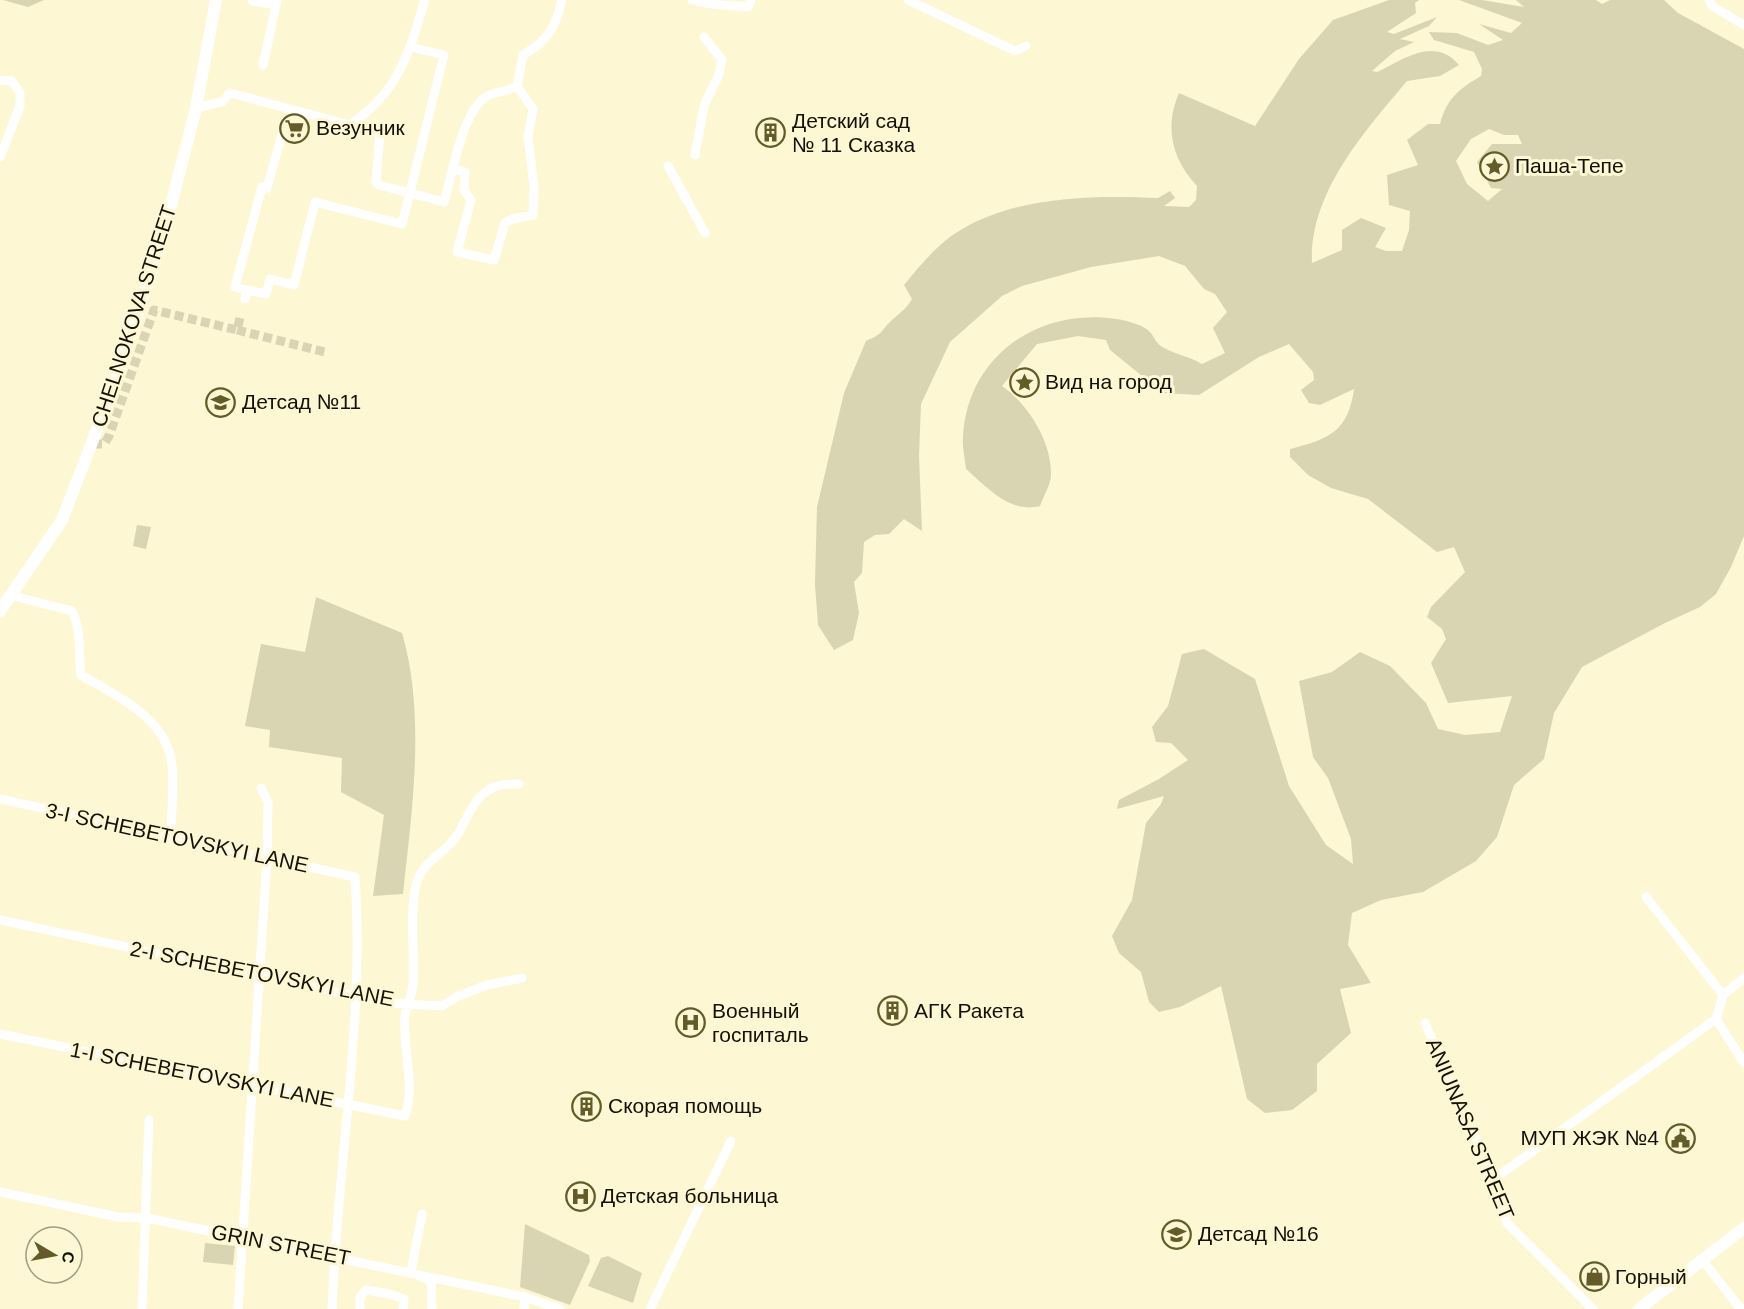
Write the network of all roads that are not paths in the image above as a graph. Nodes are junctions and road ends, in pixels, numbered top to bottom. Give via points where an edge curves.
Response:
1 (216, 0) edge
2 (425, 0) edge
3 (562, 0) edge
4 (692, 0) edge
5 (751, 0) edge
6 (908, 0) edge
7 (1708, 0) edge
8 (252, 1) edge
9 (276, 2) edge
10 (1744, 25) edge
11 (704, 37) dead end
12 (1026, 46) dead end
13 (411, 47) junction
14 (263, 65) dead end
15 (0, 80) edge
16 (517, 86) junction
17 (196, 108) junction
18 (286, 120) dead end
19 (350, 125) junction
20 (695, 155) dead end
21 (0, 157) edge
22 (668, 166) dead end
23 (454, 169) junction
24 (409, 193) junction
25 (705, 233) dead end
26 (9, 594) junction
27 (0, 611) edge
28 (519, 784) dead end
29 (261, 788) dead end
30 (0, 800) edge
31 (170, 839) junction
32 (267, 858) junction
33 (1646, 897) dead end
34 (0, 920) edge
35 (260, 976) junction
36 (522, 978) dead end
37 (1744, 978) edge
38 (1723, 995) junction
39 (355, 996) junction
40 (410, 1003) junction
41 (1716, 1020) junction
42 (1425, 1023) dead end
43 (0, 1034) edge
44 (1744, 1062) edge
45 (253, 1086) junction
46 (347, 1104) junction
47 (149, 1120) dead end
48 (731, 1141) dead end
49 (1494, 1179) junction
50 (0, 1192) edge
51 (422, 1214) dead end
52 (147, 1218) junction
53 (1744, 1228) edge
54 (1739, 1237) edge
55 (243, 1238) junction
56 (334, 1255) junction
57 (1703, 1261) junction
58 (411, 1272) junction
59 (525, 1297) junction
60 (142, 1309) edge
61 (237, 1309) edge
62 (332, 1309) edge
63 (360, 1309) edge
64 (403, 1309) edge
65 (432, 1309) edge
66 (524, 1309) edge
67 (560, 1309) edge
68 (650, 1309) edge
69 (1593, 1309) edge
70 (1639, 1309) edge
71 (1741, 1309) edge

1 - 17 main road, CHELNOKOVA STREET
2 - 13 street
3 - 16 street via 555,28 523,55
4 - 5 street via 713,7 748,7
6 - 12 street via 1015,51
7 - 10 street
8 - 9 street
9 - 14 street
11 - 20 street via 723,60 704,106
13 - 19 street via 392,87 373,109
13 - 24 street via 444,55
15 - 21 street via 12,81 20,93 20,106
16 - 23 street via 506,93 485,97 472,109
16 - 23 street via 533,109 528,137 533,215 505,224 494,260 457,252 471,200 464,190 465,172
17 - 19 street via 222,102 230,93
17 - 26 main road, CHELNOKOVA STREET via 143,300 76,489 49,540
18 - 24 street via 267,189 261,187 235,287 246,294 266,294 270,279 294,285 315,202 402,224
19 - 24 street via 380,133 376,182
22 - 25 street
23 - 24 street via 444,202
26 - 27 main road, CHELNOKOVA STREET
26 - 31 street via 72,611 80,627 81,675 133,705 162,732 172,766
28 - 40 street via 498,784 479,796 452,845 432,858 417,883
29 - 32 street via 268,802
30 - 31 street, 3-I SCHEBETOVSKYI LANE
31 - 32 street, 3-I SCHEBETOVSKYI LANE
32 - 35 street
32 - 39 street, 3-I SCHEBETOVSKYI LANE via 354,877 358,918
33 - 38 street
34 - 35 street, 2-I SCHEBETOVSKYI LANE
35 - 39 street, 2-I SCHEBETOVSKYI LANE
35 - 45 street
36 - 40 street, 2-I SCHEBETOVSKYI LANE via 487,985 442,1006
37 - 38 street
38 - 41 street
39 - 40 street, 2-I SCHEBETOVSKYI LANE
39 - 46 street
40 - 46 street, 1-I SCHEBETOVSKYI LANE via 405,1014 410,1101 405,1116
41 - 44 street
41 - 49 street
42 - 49 street, ANIUNASA STREET
43 - 45 street, 1-I SCHEBETOVSKYI LANE
45 - 46 street, 1-I SCHEBETOVSKYI LANE
45 - 55 street
46 - 56 street
47 - 52 street
48 - 68 street
49 - 69 street, ANIUNASA STREET via 1507,1223
50 - 52 street, GRIN STREET via 118,1217
51 - 58 street
52 - 55 street, GRIN STREET
52 - 60 street
53 - 54 main road
54 - 57 main road
55 - 56 street, GRIN STREET
55 - 61 street
56 - 58 street, GRIN STREET
56 - 62 street
57 - 70 main road
57 - 71 street
58 - 59 street, GRIN STREET
58 - 65 street via 431,1281
59 - 66 street
59 - 67 street, GRIN STREET
63 - 64 street via 360,1298 366,1290 404,1299

